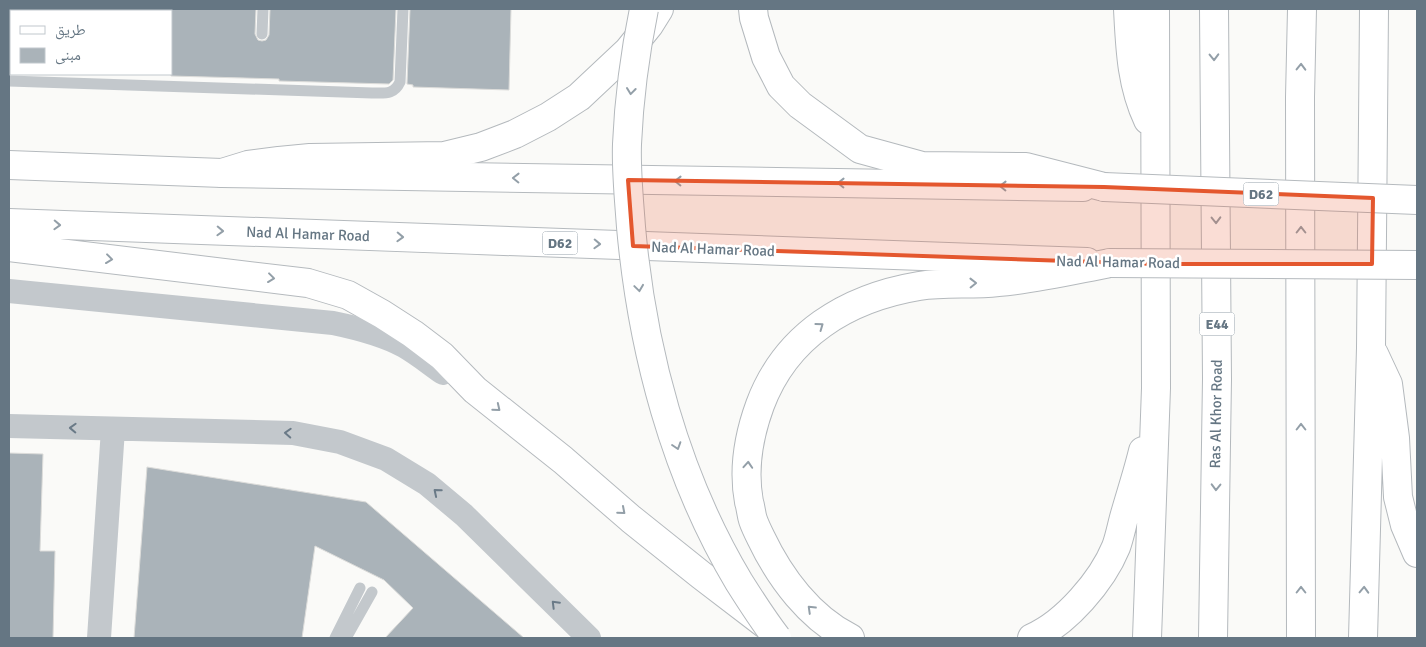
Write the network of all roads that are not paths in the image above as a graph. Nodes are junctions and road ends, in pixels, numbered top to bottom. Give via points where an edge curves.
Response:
1 (263, 9) edge
2 (403, 9) edge
3 (644, 9) edge
4 (659, 9) edge
5 (753, 9) edge
6 (1128, 9) edge
7 (1155, 9) edge
8 (1214, 9) edge
9 (1302, 9) edge
10 (1374, 9) edge
11 (1386, 9) edge
12 (262, 34) dead end
13 (1374, 76) junction
14 (9, 81) edge
15 (1155, 134) junction
16 (9, 165) edge
17 (222, 174) junction
18 (1104, 187) junction
19 (1417, 200) edge
20 (9, 223) edge
21 (9, 247) edge
22 (1110, 263) junction
23 (1417, 265) edge
24 (9, 291) edge
25 (1371, 348) junction
26 (1156, 388) junction
27 (475, 390) junction
28 (9, 426) edge
29 (113, 429) junction
30 (1417, 553) edge
31 (360, 588) dead end
32 (372, 592) dead end
33 (99, 638) edge
34 (335, 638) edge
35 (346, 638) edge
36 (589, 638) edge
37 (777, 638) edge
38 (783, 638) edge
39 (850, 638) edge
40 (1032, 638) edge
41 (1147, 638) edge
42 (1213, 638) edge
43 (1301, 638) edge
44 (1363, 638) edge

1 - 12 lane
2 - 14 lane via 400,82 397,89 389,92
3 -> 37 main road, bridge via 635,54 627,146 633,248 650,350 664,404 700,508 728,563
4 - 17 main road via 628,51 579,98 515,134 481,147 444,156 279,161 248,165
5 - 18 main road via 766,57 781,86 860,149 922,166 1026,167
6 - 15 main road via 1133,74
7 - 15 main road
8 -> 42 main road, Ras Al Khor Road / E44 via 1217,379
43 -> 9 main road
10 - 13 main road
11 - 13 main road
13 - 25 main road
15 - 26 main road
16 - 17 main road, D62
18 -> 17 main road, D62
18 - 19 main road, D62, bridge
20 -> 22 main road, Nad Al Hamar Road / D62
21 -> 27 main road via 308,283 348,295 413,334 442,356
22 - 23 main road, Nad Al Hamar Road / D62, bridge
39 -> 22 main road via 820,619 803,601 769,555 754,522 748,497 749,447 764,394 779,368 796,346 825,322 840,312 892,292 920,286 1024,280
24 - 27 street via 358,328 402,345 441,372
25 - 30 main road via 1388,384 1398,497
44 -> 25 main road
26 - 40 main road via 1139,466 1116,547 1100,577 1080,600 1042,634
26 - 41 main road
27 -> 38 main road via 701,576
29 -> 28 street
29 - 33 street
36 -> 29 street via 464,515 427,484 386,460 340,442 293,433
31 - 34 lane
32 - 35 lane

